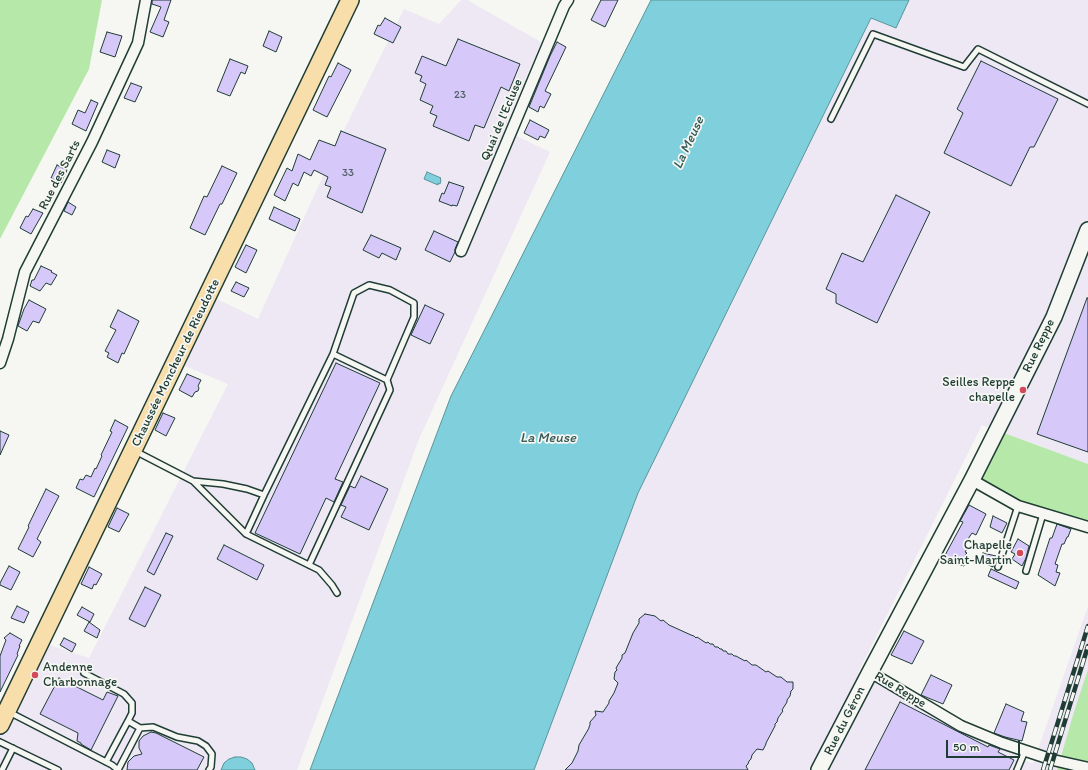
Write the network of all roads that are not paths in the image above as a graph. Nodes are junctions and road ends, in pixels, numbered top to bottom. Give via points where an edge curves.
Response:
1 (146, 0) edge
2 (350, 0) edge
3 (568, 0) edge
4 (1088, 104) edge
5 (831, 119) dead end
6 (1088, 230) edge
7 (461, 251) dead end
8 (333, 354) junction
9 (0, 363) edge
10 (387, 380) junction
11 (133, 450) junction
12 (972, 480) junction
13 (193, 481) junction
14 (264, 495) junction
15 (1018, 506) junction
16 (1043, 514) junction
17 (1088, 527) edge
18 (246, 534) junction
19 (309, 565) junction
20 (998, 566) dead end
21 (1026, 570) dead end
22 (337, 593) dead end
23 (870, 672) junction
24 (84, 673) dead end
25 (3, 718) edge
26 (128, 721) junction
27 (140, 728) junction
28 (0, 742) edge
29 (13, 748) junction
30 (1025, 751) junction
31 (106, 762) junction
32 (1088, 768) edge
33 (2, 770) edge
34 (58, 770) edge
35 (118, 770) edge
36 (209, 770) edge
37 (819, 770) edge
38 (1017, 770) edge

1 - 9 street, Rue des Sarts via 138,43 92,142 25,272
2 - 11 main road, Chaussée Moncheur de Rieudotte
3 - 7 street, Quai de l'Ecluse
4 - 5 lane via 978,48 964,66 873,34
6 - 12 main road, Rue Reppe via 1054,316
8 - 10 lane
8 - 10 lane via 354,293 369,285 390,290 414,303 414,317
8 - 14 lane
10 - 19 lane via 390,390
11 - 13 lane
11 - 25 main road, Chaussée Moncheur de Rieudotte
12 - 15 street
12 - 23 main road, Rue Reppe
13 - 14 lane via 229,486
13 - 18 lane
14 - 18 lane
15 - 16 street
15 - 20 lane
16 - 17 street
16 - 21 lane
18 - 19 lane
19 - 22 lane via 319,570
23 - 30 street, Rue Reppe via 961,726
23 - 37 main road, Rue du Géron
24 - 26 lane via 124,694 132,703 132,713
25 - 31 lane
26 - 27 lane
26 - 31 lane
27 - 35 lane
27 - 36 lane via 153,727 177,737 198,741 212,754
28 - 29 lane
29 - 33 lane
29 - 34 lane
30 - 32 street, Rue Reppe
30 - 38 lane
31 - 35 lane

